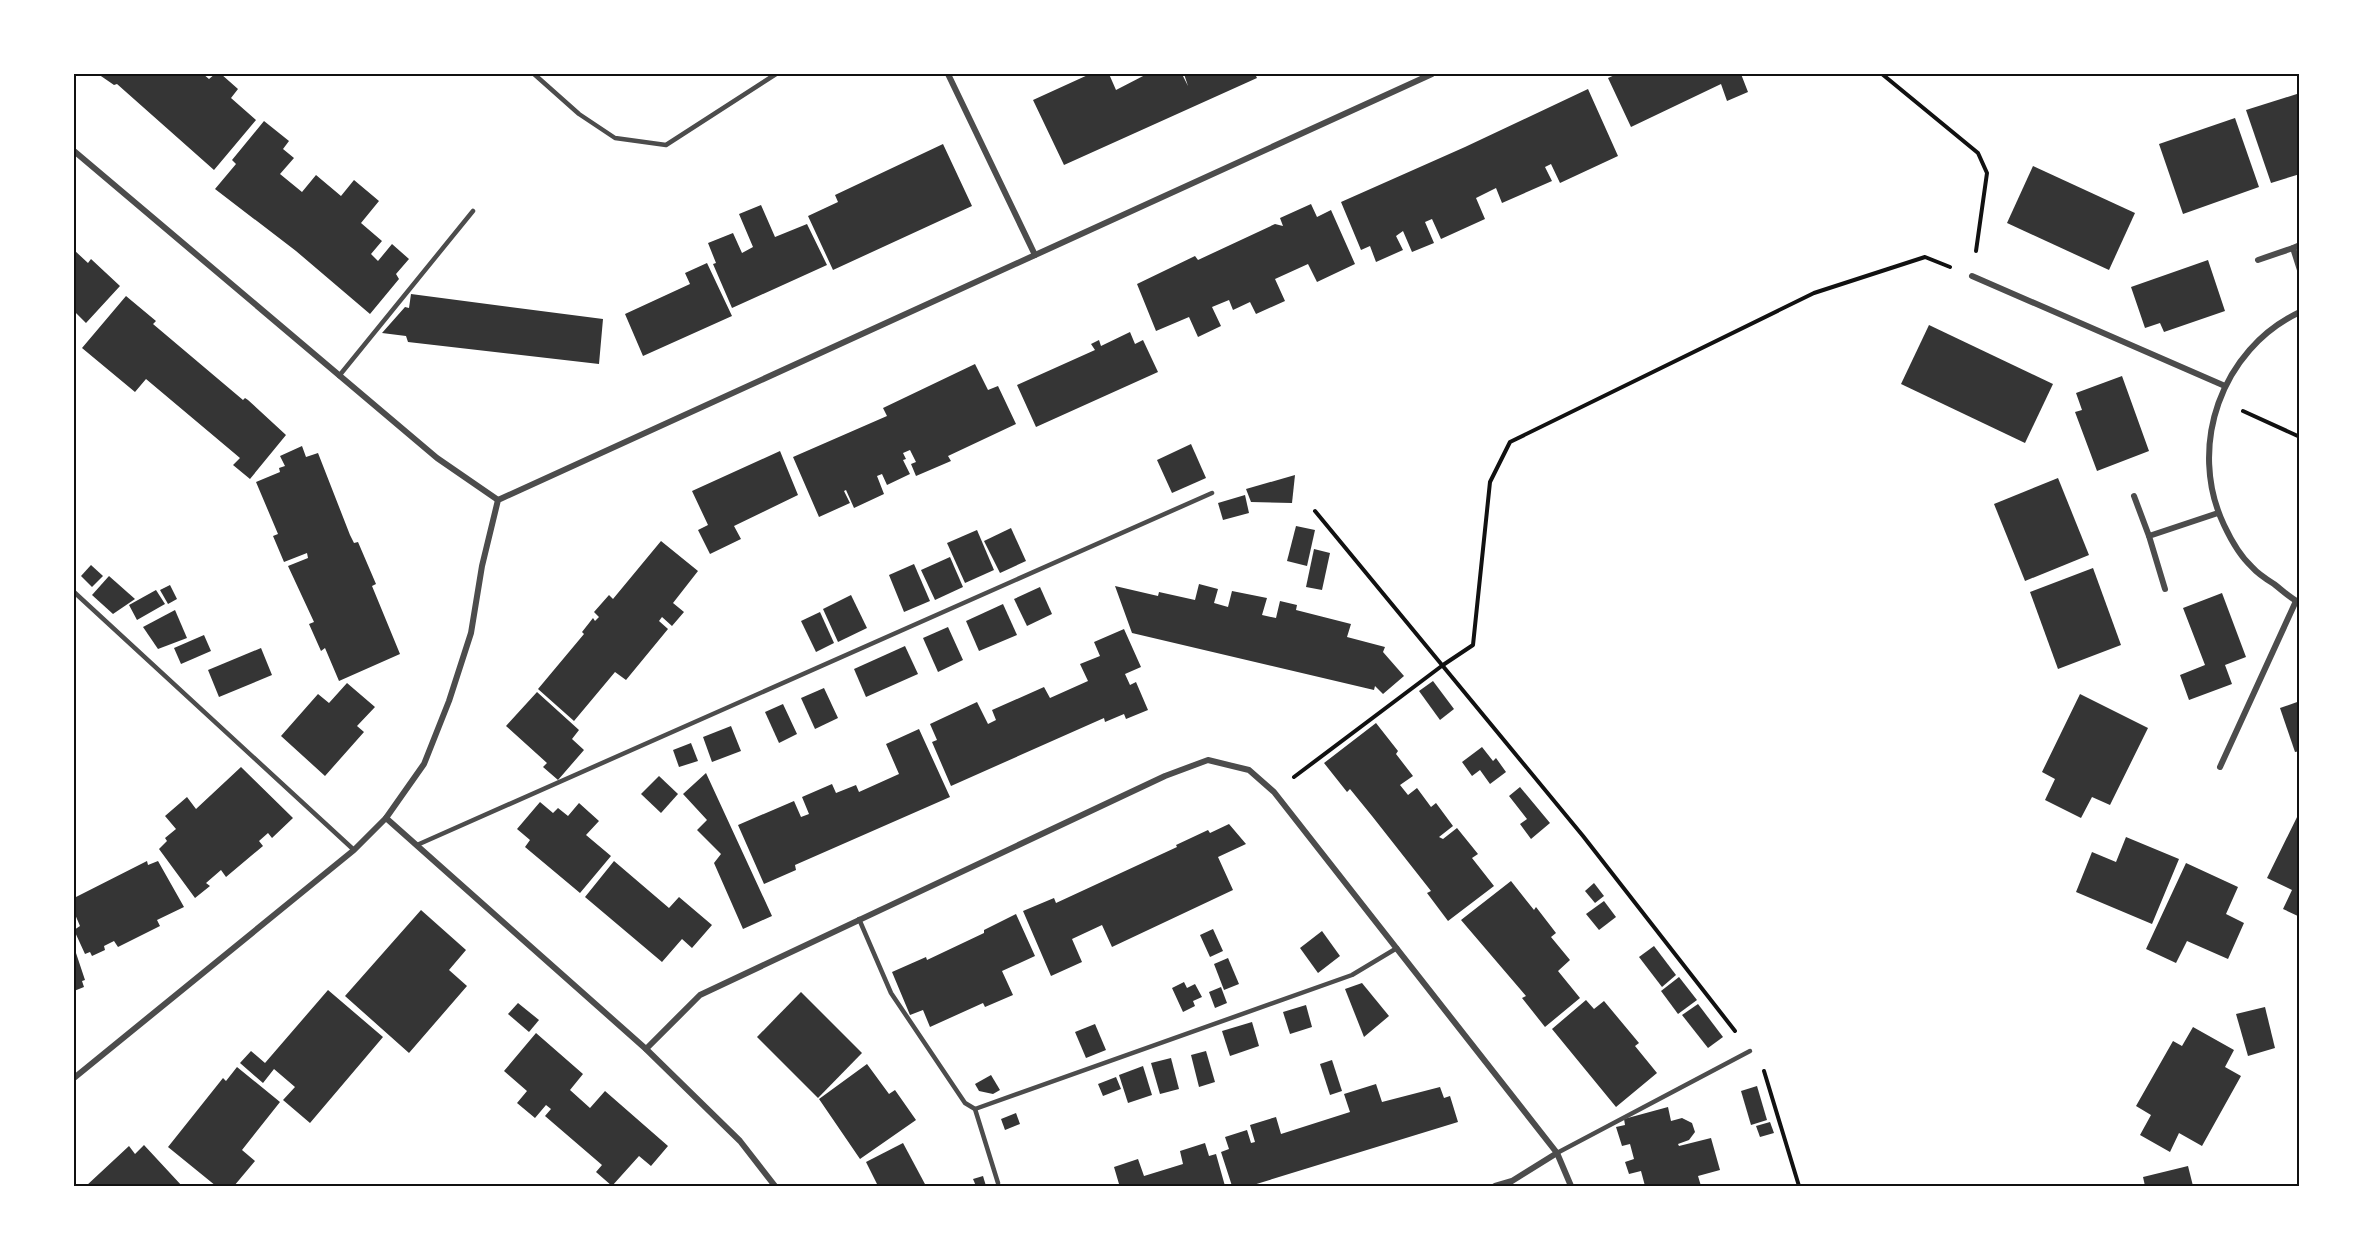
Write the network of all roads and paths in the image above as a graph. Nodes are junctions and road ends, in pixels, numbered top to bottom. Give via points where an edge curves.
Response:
1 (534, 74) edge
2 (776, 74) edge
3 (948, 74) edge
4 (1432, 74) edge
5 (1882, 74) edge
6 (74, 151) edge
7 (473, 211) dead end
8 (2296, 246) edge
9 (1035, 255) junction
10 (2258, 260) dead end
11 (2300, 270) edge
12 (1972, 276) junction
13 (2300, 312) edge
14 (339, 376) junction
15 (2225, 386) junction
16 (2220, 400) junction
17 (2300, 436) edge
18 (1212, 494) dead end
19 (2134, 496) dead end
20 (498, 500) junction
21 (1315, 512) dead end
22 (2218, 513) junction
23 (2150, 536) junction
24 (2165, 589) dead end
25 (74, 592) edge
26 (2298, 602) edge
27 (1443, 665) junction
28 (2220, 767) dead end
29 (1274, 792) junction
30 (386, 818) junction
31 (417, 844) junction
32 (354, 850) junction
33 (859, 919) junction
34 (1396, 948) junction
35 (646, 1049) junction
36 (1750, 1051) junction
37 (74, 1078) edge
38 (975, 1109) junction
39 (1557, 1153) junction
40 (998, 1183) dead end
41 (775, 1186) edge
42 (1495, 1186) edge
43 (1571, 1186) edge
44 (1799, 1186) edge

1 - 2 lane via 579,114 615,138 666,145
3 - 9 street
4 - 9 street
5 - 12 path via 1978,153 1987,173
6 - 14 street
7 - 14 lane
8 - 10 street
8 - 11 street
9 - 20 street
12 - 15 street
12 - 27 path via 1925,257 1814,293 1510,442 1490,482 1473,645
13 - 15 street via 2258,340
14 - 20 street via 437,458
15 - 16 street
16 - 17 path
16 - 22 street via 2208,449
18 - 31 lane
19 - 23 street
20 - 30 street via 471,633 449,701 424,764
21 - 27 path
22 - 23 street
22 - 26 street via 2232,542 2251,567
23 - 24 street
25 - 32 lane
26 - 28 street
27 - 29 path
27 - 36 path via 1583,836
29 - 33 street via 1249,770 1208,760 1165,776
29 - 34 street
30 - 31 street
30 - 32 street
31 - 35 street
32 - 37 street
33 - 35 street via 700,995
33 - 38 lane via 891,993 965,1103
34 - 38 lane via 1352,975
34 - 39 street
35 - 41 street via 741,1141
36 - 39 lane
36 - 44 path via 1767,1074
38 - 40 lane
39 - 42 street via 1512,1181
39 - 43 street

